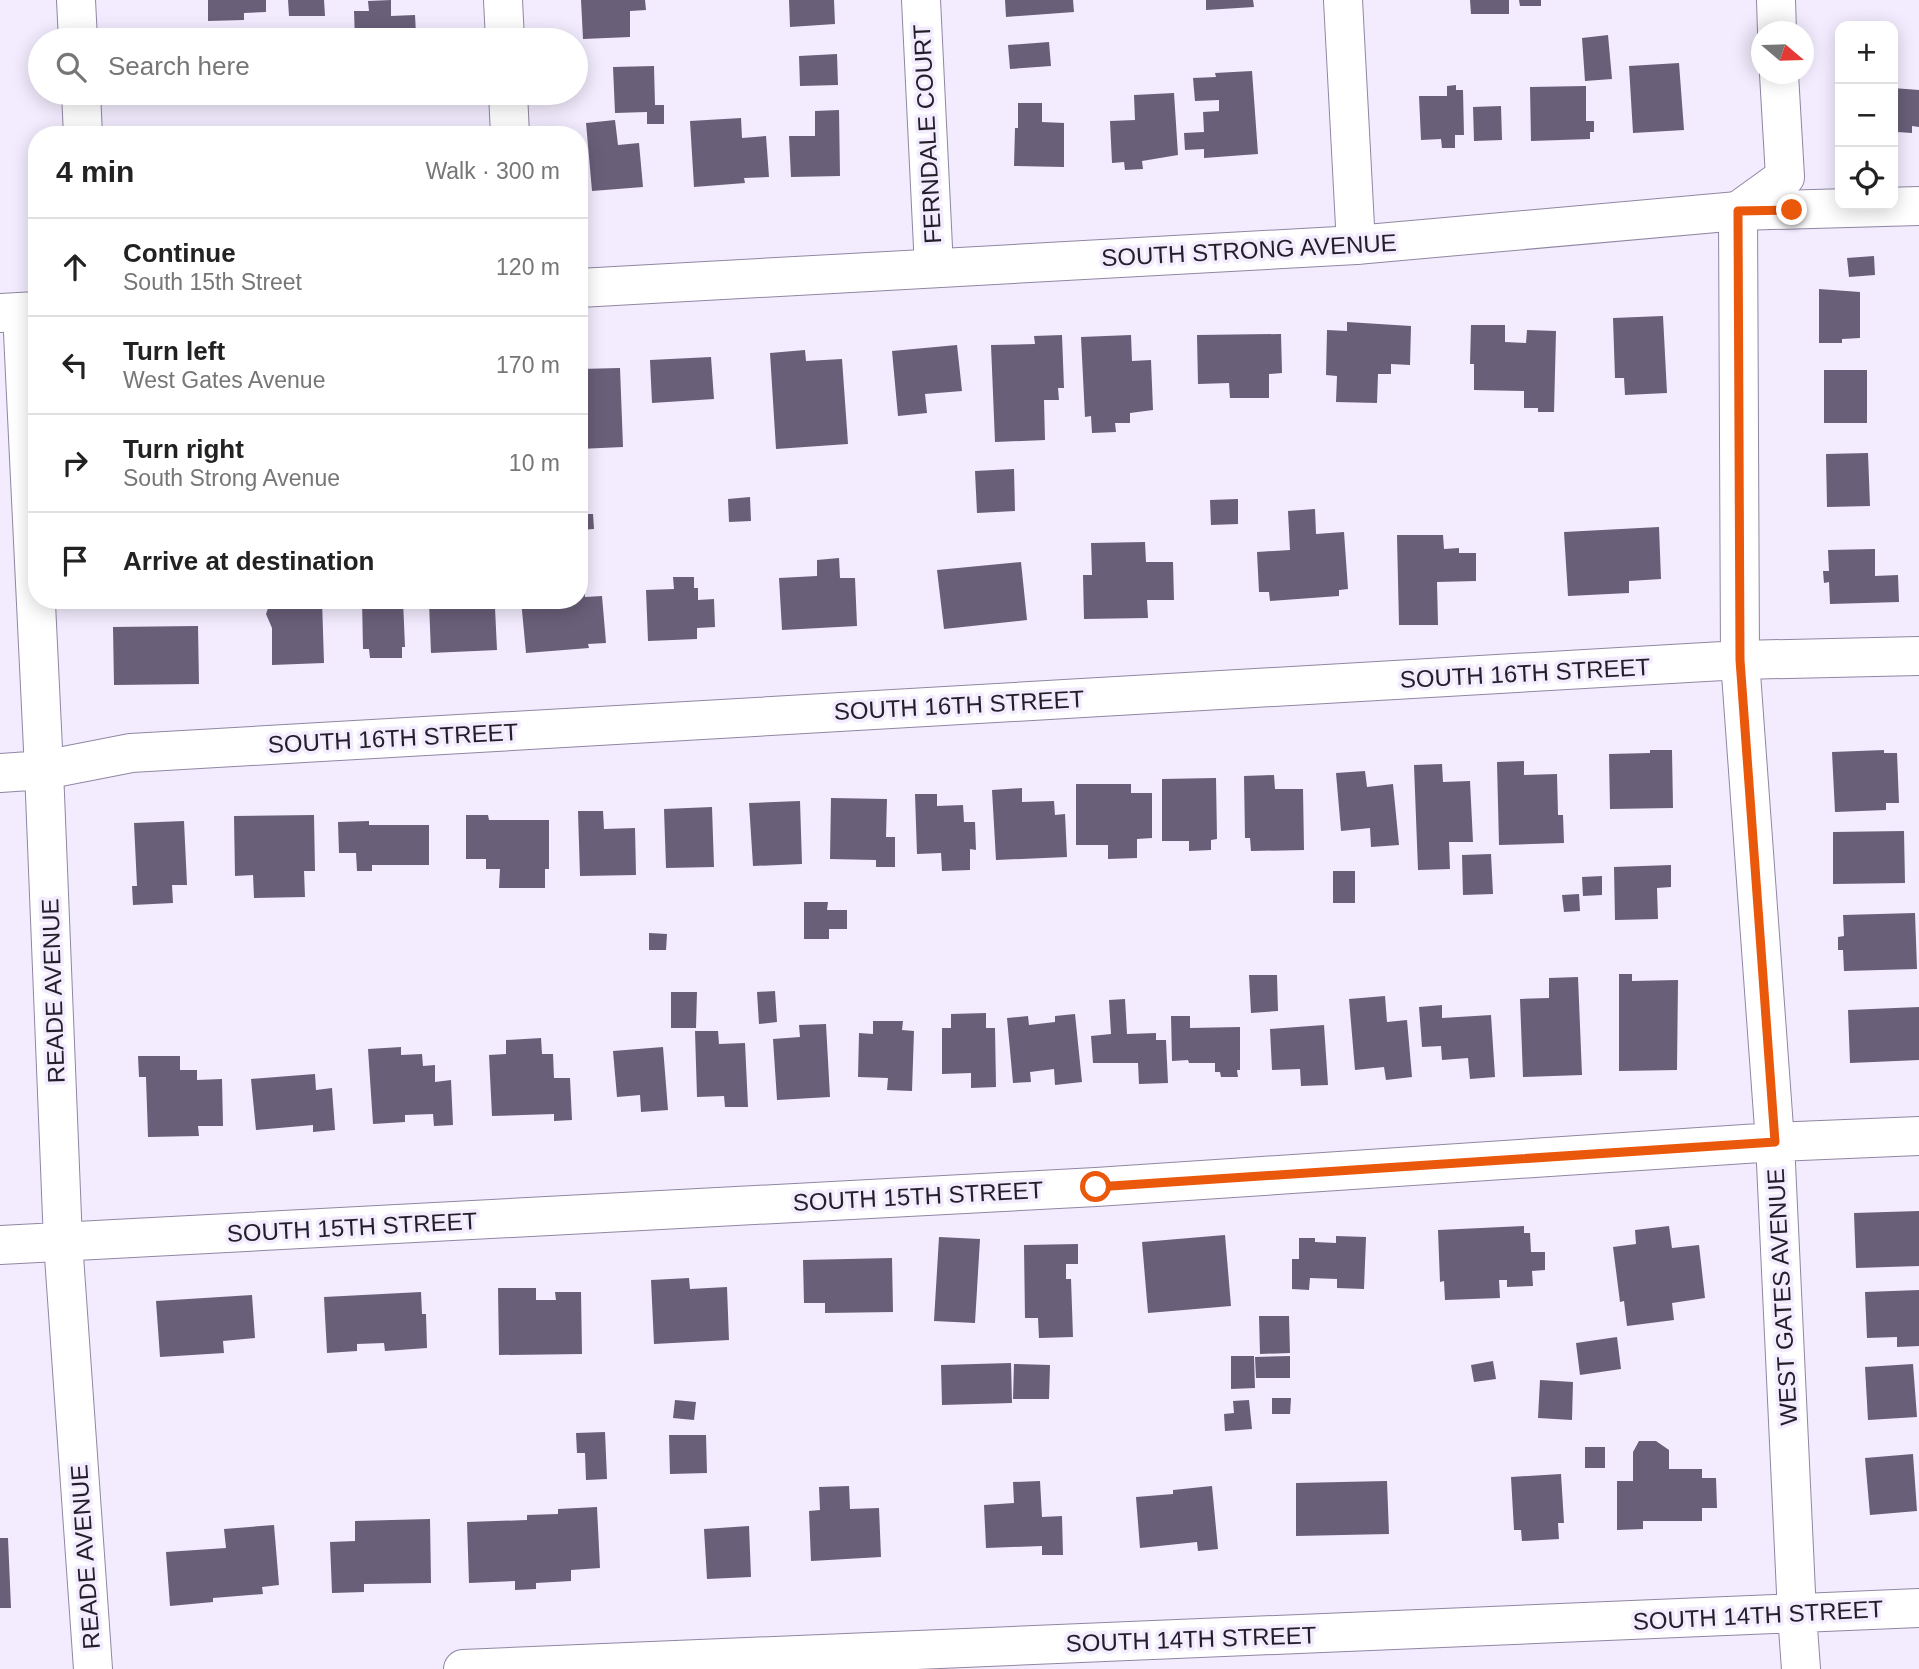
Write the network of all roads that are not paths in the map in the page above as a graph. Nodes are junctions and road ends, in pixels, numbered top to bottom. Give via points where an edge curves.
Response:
1 (76, 0) edge
2 (503, 0) edge
3 (921, 0) edge
4 (1343, 0) edge
5 (1776, 0) edge
6 (1777, 21) edge
7 (77, 28) edge
8 (504, 28) edge
9 (1780, 84) edge
10 (82, 105) edge
11 (509, 105) edge
12 (83, 126) edge
13 (510, 126) edge
14 (1919, 206) edge
15 (1738, 211) junction
16 (1356, 245) junction
17 (934, 268) junction
18 (588, 287) edge
19 (20, 312) edge
20 (28, 464) edge
21 (36, 609) edge
22 (1919, 656) edge
23 (1740, 660) junction
24 (44, 769) junction
25 (0, 773) edge
26 (1919, 1136) edge
27 (1775, 1142) junction
28 (63, 1242) junction
29 (0, 1245) edge
30 (1919, 1608) edge
31 (1797, 1614) junction
32 (93, 1669) edge
33 (463, 1669) edge
34 (1801, 1669) edge

1 - 7 street
2 - 8 street
3 - 17 street, FERNDALE COURT
4 - 16 street
5 - 6 street
9 - 15 street via 1785,177
10 - 12 street
11 - 13 street
14 - 15 street, SOUTH STRONG AVENUE
15 - 16 street, SOUTH STRONG AVENUE
15 - 23 street, WEST GATES AVENUE
16 - 17 street, SOUTH STRONG AVENUE
17 - 18 street, SOUTH STRONG AVENUE
19 - 20 street, READE AVENUE
21 - 24 street, READE AVENUE
22 - 23 street, SOUTH 16TH STREET
23 - 24 street, SOUTH 16TH STREET via 131,753
23 - 27 street, WEST GATES AVENUE
24 - 25 street, SOUTH 16TH STREET
24 - 28 street, READE AVENUE
26 - 27 street, SOUTH 15TH STREET
27 - 28 street, SOUTH 15TH STREET via 1096,1187
27 - 31 street, WEST GATES AVENUE
28 - 29 street, SOUTH 15TH STREET
28 - 32 street, READE AVENUE
30 - 31 street, SOUTH 14TH STREET
31 - 33 street, SOUTH 14TH STREET
31 - 34 street, WEST GATES AVENUE

